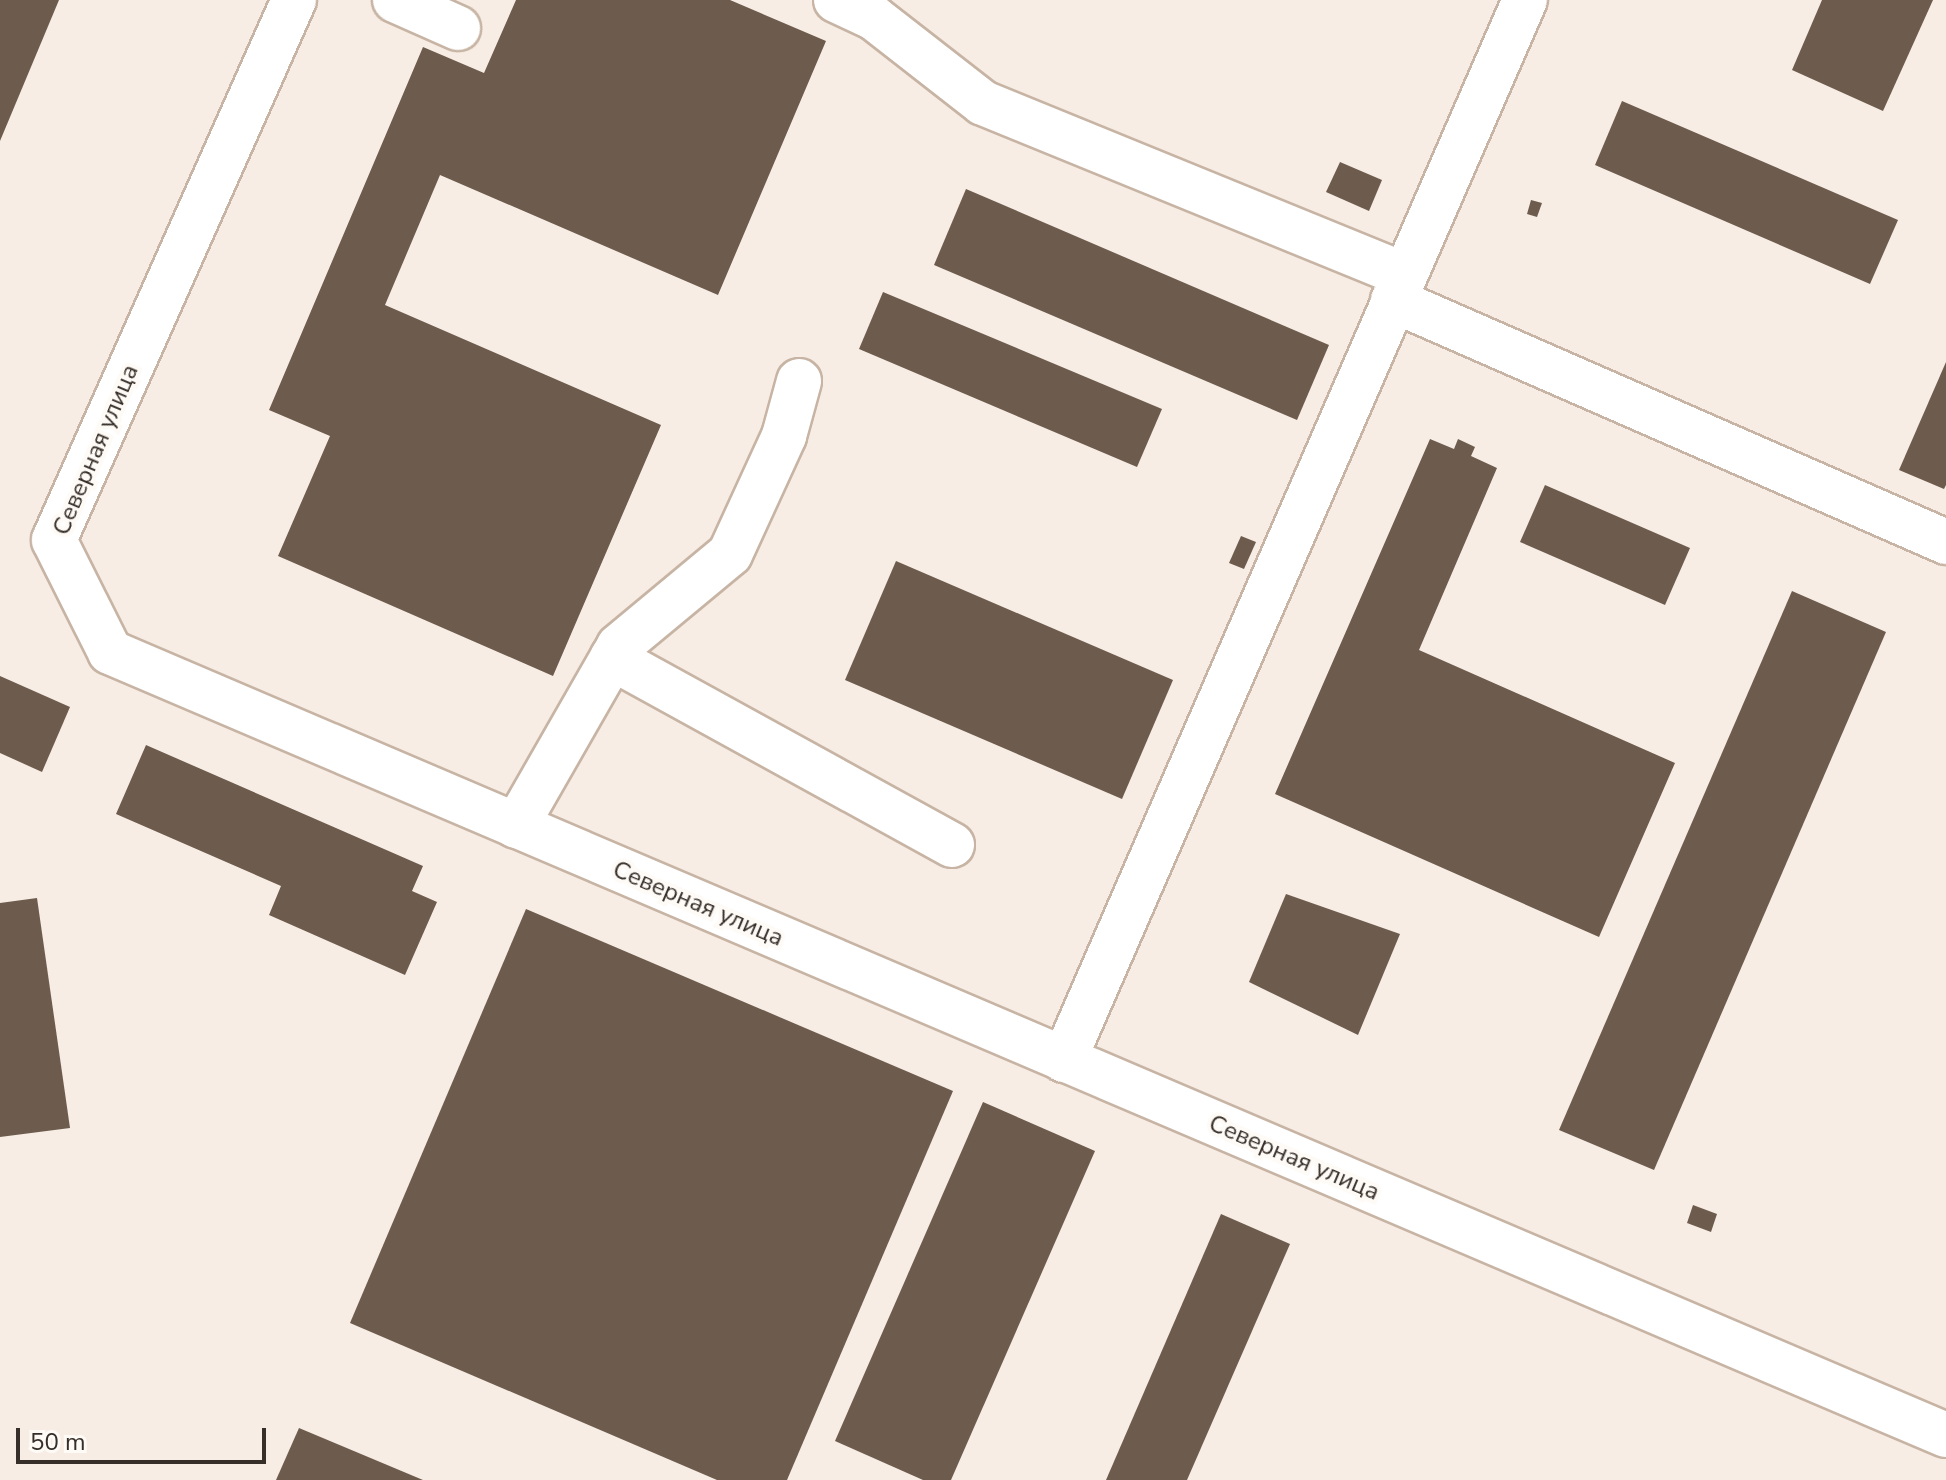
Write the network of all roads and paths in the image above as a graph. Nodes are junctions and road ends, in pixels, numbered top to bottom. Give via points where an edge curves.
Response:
1 (294, 0) edge
2 (395, 0) edge
3 (836, 0) edge
4 (1525, 0) edge
5 (458, 28) dead end
6 (1398, 288) junction
7 (799, 381) dead end
8 (1946, 542) edge
9 (612, 658) junction
10 (516, 826) junction
11 (952, 845) dead end
12 (1064, 1060) junction
13 (1946, 1435) edge

1 - 10 street, Северная улица via 54,540 110,652
2 - 5 street
3 - 6 street via 874,18 983,103
4 - 6 street
6 - 8 street
6 - 12 street
7 - 9 street via 784,436 730,554
9 - 10 street
9 - 11 street
10 - 12 street, Северная улица
12 - 13 street, Северная улица

